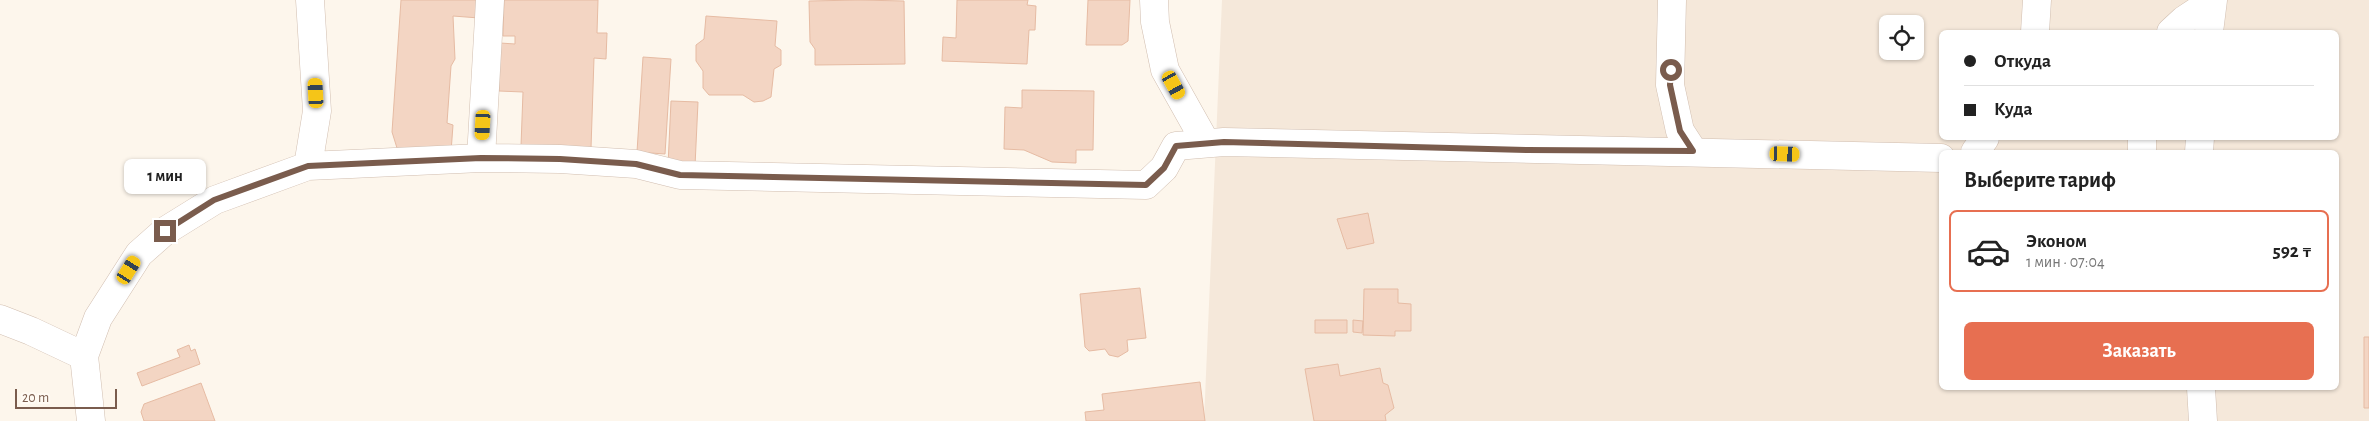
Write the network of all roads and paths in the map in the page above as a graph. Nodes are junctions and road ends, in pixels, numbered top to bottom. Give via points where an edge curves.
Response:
1 (310, 0) edge
2 (490, 0) edge
3 (1154, 0) edge
4 (1672, 0) edge
5 (2037, 0) edge
6 (2212, 1) edge
7 (2035, 30) edge
8 (2173, 30) edge
9 (2209, 30) edge
10 (1206, 143) junction
11 (1693, 151) junction
12 (481, 158) junction
13 (1939, 158) edge
14 (308, 166) junction
15 (0, 319) edge
16 (84, 356) junction
17 (2201, 390) edge
18 (92, 421) edge
19 (2203, 421) edge

1 - 14 street via 317,111
2 - 12 street
3 - 10 street via 1165,70
4 - 11 street via 1670,85 1680,131
5 - 7 street
6 - 8 street
6 - 9 street
10 - 11 street
10 - 12 street via 1176,146 1164,168 1146,185 680,175 636,164
11 - 13 street
12 - 14 street
14 - 16 street via 214,200 165,231 139,254 98,318
15 - 16 street
16 - 18 street
17 - 19 street

